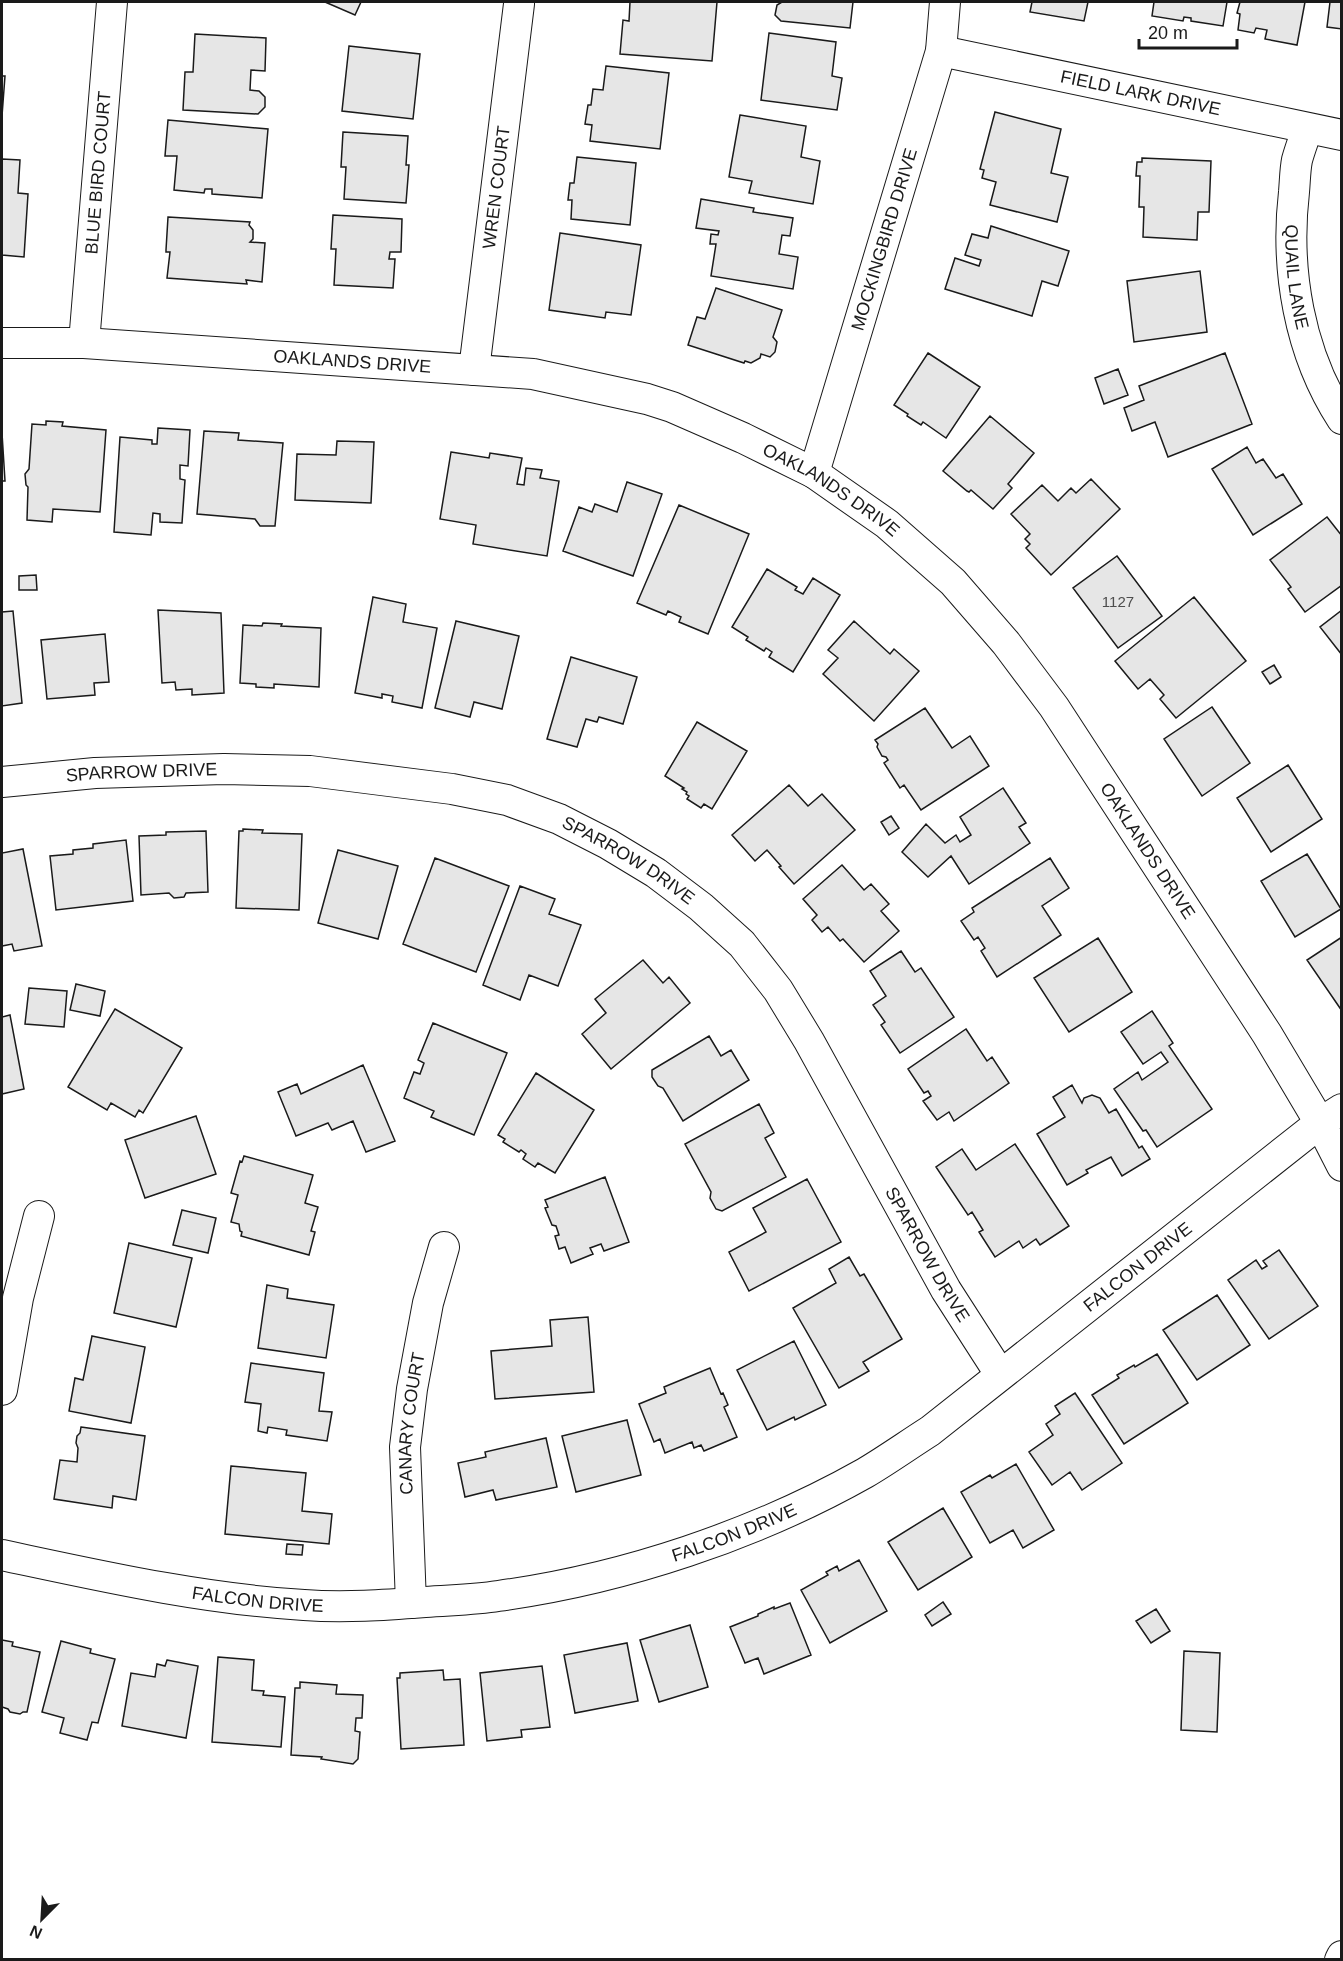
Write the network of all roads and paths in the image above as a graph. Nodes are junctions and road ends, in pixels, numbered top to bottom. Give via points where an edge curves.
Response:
1 (112, 2) edge
2 (945, 2) edge
3 (519, 4) dead end
4 (941, 51) junction
5 (1307, 129) junction
6 (1341, 135) edge
7 (2, 343) edge
8 (84, 343) junction
9 (474, 370) junction
10 (1341, 419) edge
11 (814, 473) junction
12 (2, 782) edge
13 (1331, 1116) edge
14 (1341, 1166) edge
15 (39, 1216) dead end
16 (444, 1247) dead end
17 (1000, 1374) junction
18 (2, 1390) edge
19 (2, 1555) edge
20 (411, 1603) junction

1 - 8 street, BLUE BIRD COURT
2 - 4 street, MOCKINGBIRD DRIVE
3 - 9 street, WREN COURT
4 - 5 street, FIELD LARK DRIVE
4 - 11 street, MOCKINGBIRD DRIVE
5 - 6 street, FIELD LARK DRIVE
5 - 10 street, QUAIL LANE via 1297,160 1292,211 1294,288 1305,339
7 - 8 street, OAKLANDS DRIVE
8 - 9 street, OAKLANDS DRIVE
9 - 11 street, OAKLANDS DRIVE via 533,374 647,399 743,438
11 - 13 street, OAKLANDS DRIVE via 887,524 953,582 1006,643 1054,707 1267,1034
12 - 17 street, SPARROW DRIVE via 96,773 310,771 507,800 559,819 608,844 701,907 741,944 778,990 946,1290
13 - 14 street, OAKLANDS DRIVE
13 - 17 street, FALCON DRIVE
15 - 18 street via 18,1298
16 - 20 street, CANARY COURT via 428,1303 405,1447
17 - 20 street, FALCON DRIVE via 930,1431 866,1472 797,1508 699,1547 547,1588 496,1597
19 - 20 street, FALCON DRIVE via 148,1585 254,1600 356,1606

